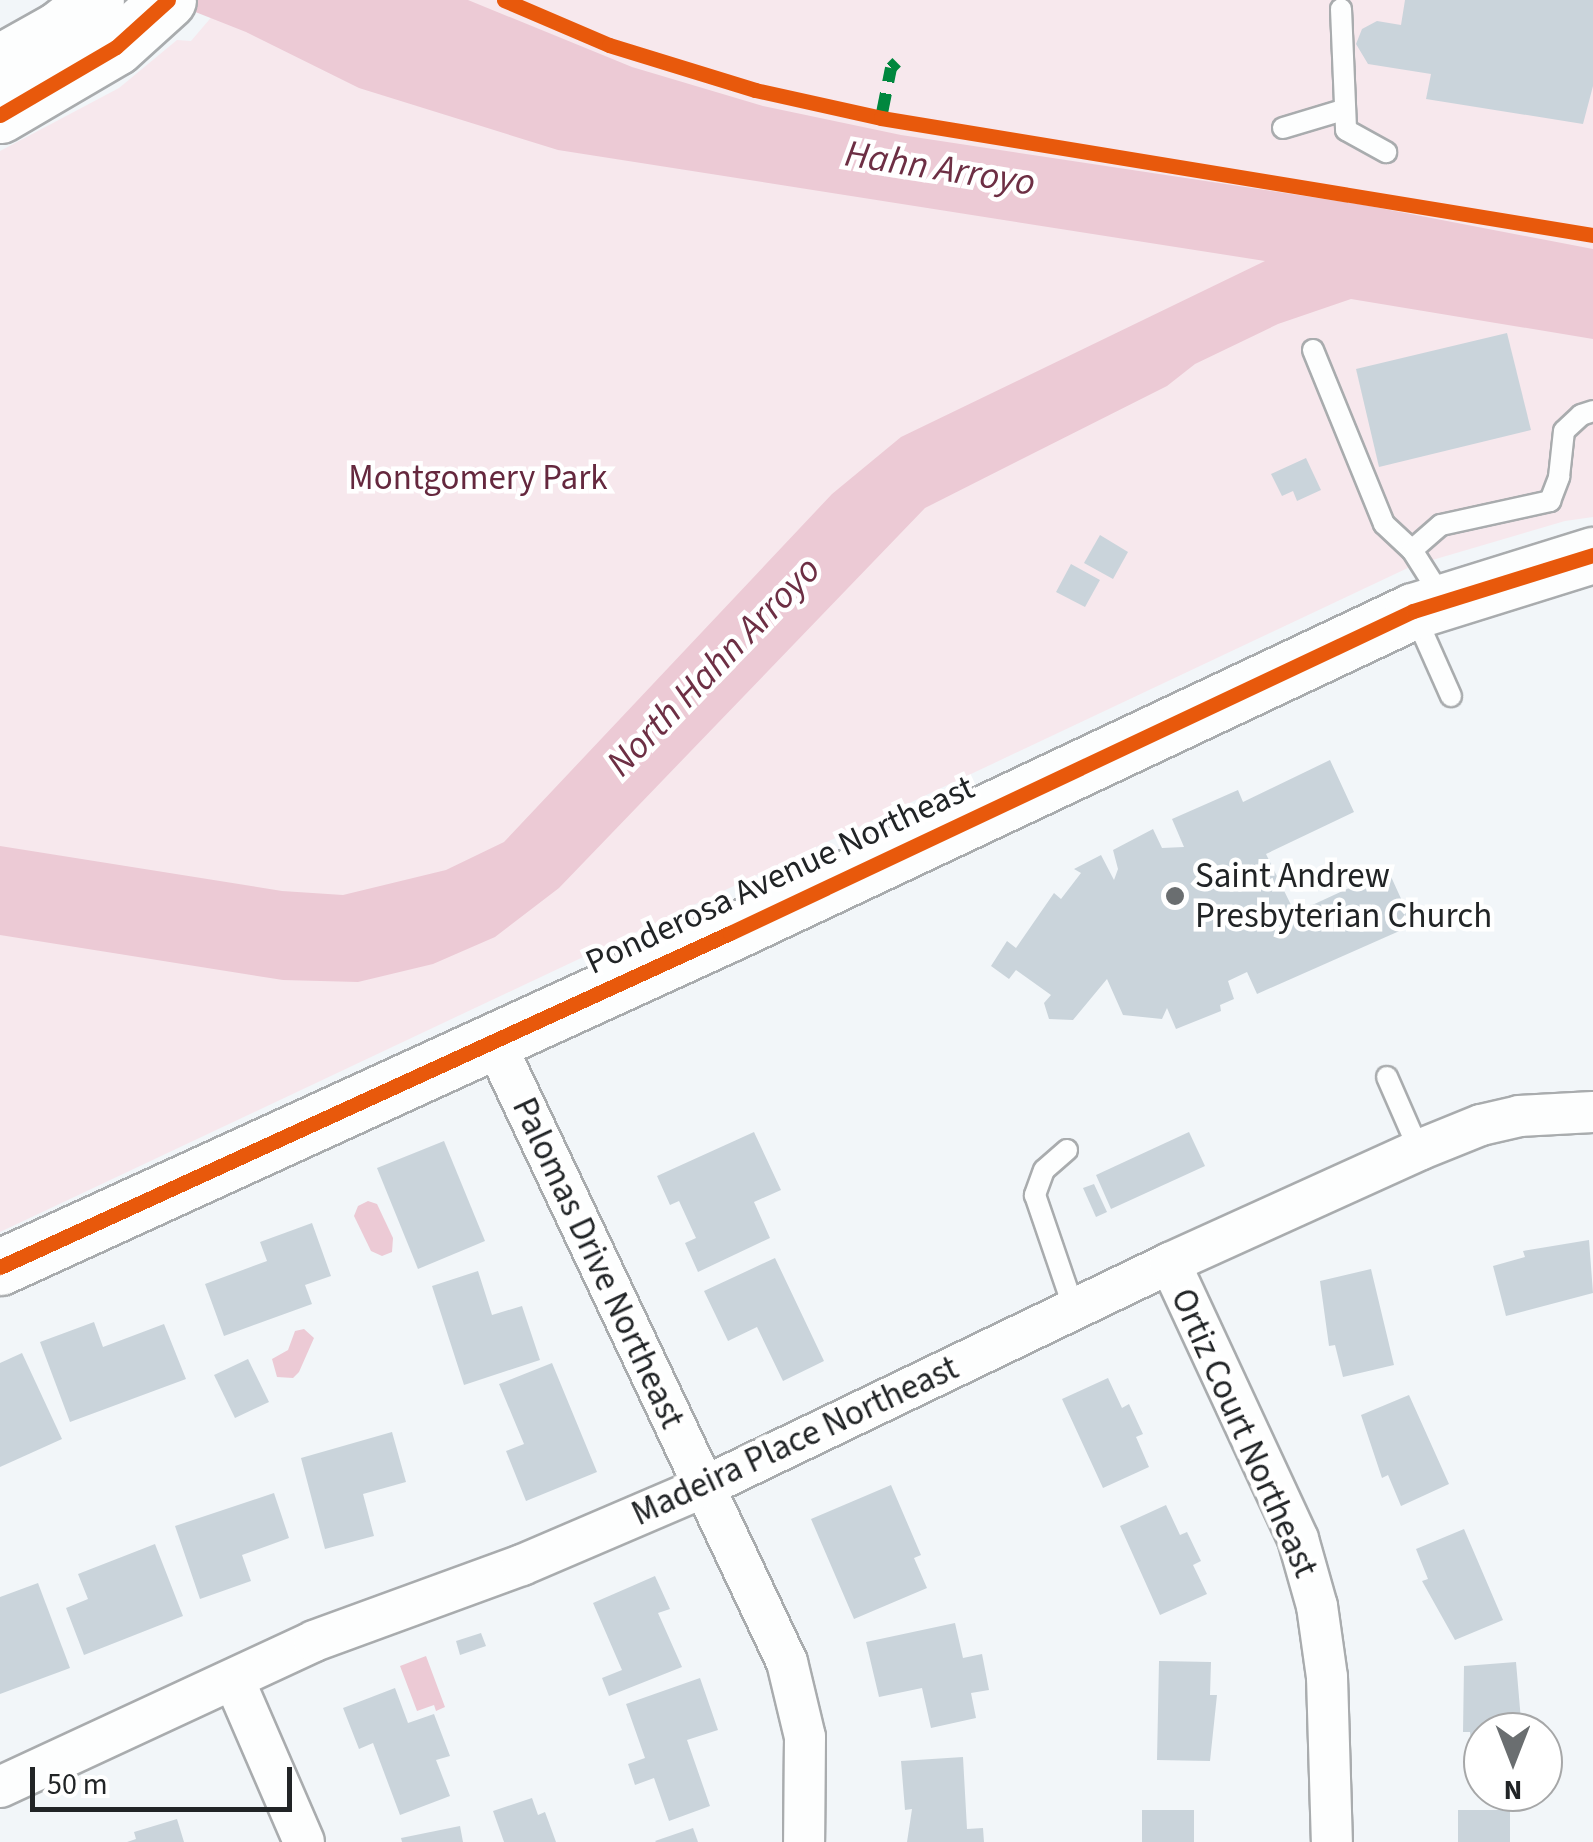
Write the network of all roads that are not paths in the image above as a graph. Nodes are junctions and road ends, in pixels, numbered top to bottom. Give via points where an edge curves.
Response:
1 (124, 8) edge
2 (1341, 10) dead end
3 (0, 62) edge
4 (1343, 110) junction
5 (0, 115) edge
6 (1283, 128) dead end
7 (1386, 152) dead end
8 (1312, 350) dead end
9 (1593, 411) edge
10 (1412, 550) junction
11 (1593, 555) edge
12 (1428, 606) junction
13 (1451, 696) dead end
14 (493, 1039) junction
15 (1387, 1077) dead end
16 (1593, 1112) edge
17 (1068, 1150) dead end
18 (1420, 1150) junction
19 (1170, 1263) junction
20 (0, 1268) edge
21 (1074, 1309) junction
22 (704, 1487) junction
23 (234, 1680) junction
24 (0, 1787) edge
25 (304, 1842) edge
26 (804, 1842) edge
27 (1332, 1842) edge

1 - 3 street via 59,29
1 - 5 street via 95,61
2 - 4 lane
4 - 6 lane
4 - 7 lane via 1346,130
8 - 10 lane via 1384,524
9 - 10 lane via 1564,432 1550,501 1441,525
10 - 12 lane
11 - 12 street, Ponderosa Avenue Northeast
12 - 13 lane
12 - 14 street, Ponderosa Avenue Northeast
14 - 20 street, Ponderosa Avenue Northeast
14 - 22 street, Palomas Drive Northeast
15 - 18 lane
16 - 18 street, Madeira Place Northeast via 1518,1116
17 - 21 lane via 1044,1170 1035,1196
18 - 19 street, Madeira Place Northeast
19 - 21 street, Madeira Place Northeast
19 - 27 street, Ortiz Court Northeast via 1298,1539 1327,1676
21 - 22 street, Madeira Place Northeast
22 - 23 street, Madeira Place Northeast via 314,1641
22 - 26 street, Palomas Drive Northeast via 786,1662 805,1737
23 - 24 street, Madeira Place Northeast
23 - 25 street

